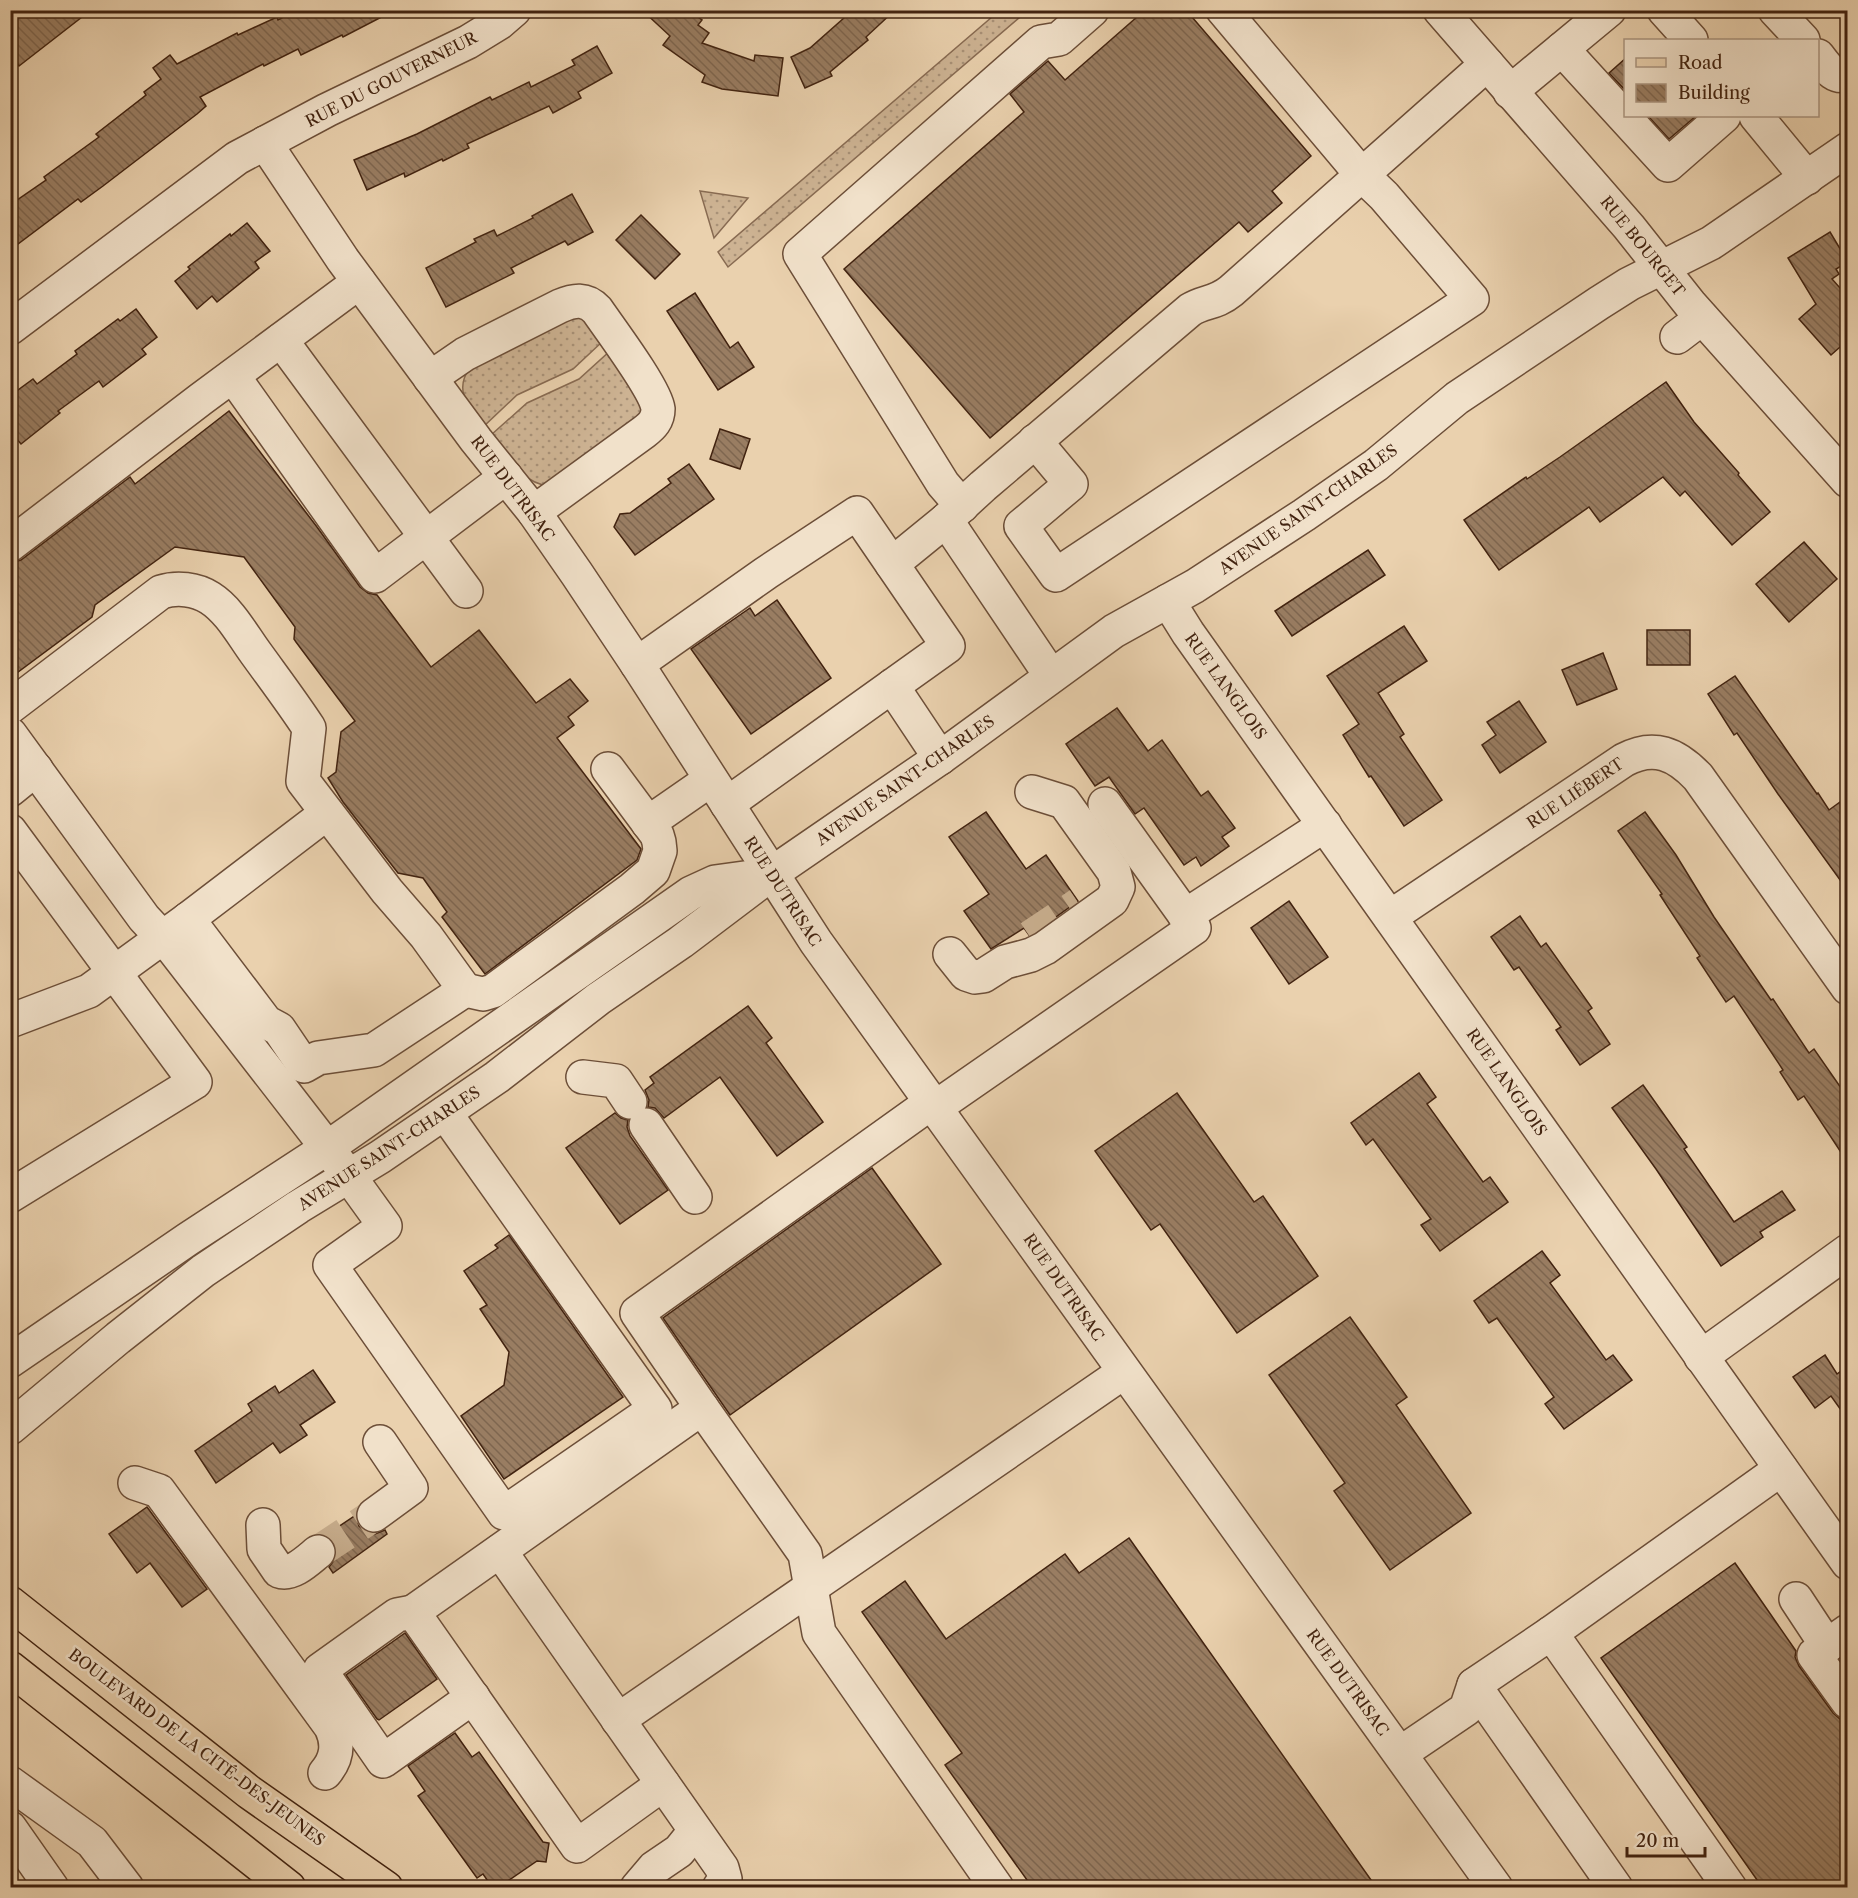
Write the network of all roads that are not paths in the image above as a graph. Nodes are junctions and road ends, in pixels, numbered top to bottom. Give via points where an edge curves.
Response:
1 (514, 10) edge
2 (1092, 10) edge
3 (1223, 10) edge
4 (1440, 10) edge
5 (1609, 10) edge
6 (1664, 10) edge
7 (1775, 10) edge
8 (1690, 39) edge
9 (1802, 39) edge
10 (1562, 49) junction
11 (1819, 57) edge
12 (1487, 64) junction
13 (1848, 74) edge
14 (1510, 92) junction
15 (1624, 117) edge
16 (1624, 117) edge
17 (1723, 117) edge
18 (1757, 117) edge
19 (265, 144) junction
20 (1848, 149) edge
21 (1361, 174) junction
22 (1808, 178) junction
23 (1661, 268) junction
24 (359, 282) junction
25 (10, 328) edge
26 (281, 340) junction
27 (232, 376) junction
28 (430, 378) junction
29 (1035, 441) junction
30 (506, 477) junction
31 (1848, 481) edge
32 (534, 512) junction
33 (954, 513) junction
34 (427, 537) junction
35 (10, 545) edge
36 (892, 564) junction
37 (466, 591) dead end
38 (1168, 601) junction
39 (637, 664) junction
40 (1051, 676) junction
41 (892, 686) junction
42 (10, 707) edge
43 (10, 734) edge
44 (940, 758) junction
45 (36, 769) junction
46 (608, 770) dead end
47 (10, 790) edge
48 (719, 792) junction
49 (1032, 792) dead end
50 (1105, 804) dead end
51 (327, 813) junction
52 (648, 823) junction
53 (1325, 825) junction
54 (10, 831) edge
55 (771, 874) junction
56 (1117, 879) junction
57 (1079, 904) tunnel mouth
58 (1185, 916) junction
59 (1390, 917) junction
60 (175, 928) junction
61 (1030, 937) tunnel mouth
62 (950, 954) dead end
63 (1005, 962) junction
64 (114, 972) junction
65 (1848, 988) edge
66 (465, 990) junction
67 (10, 1021) edge
68 (472, 1044) junction
69 (497, 1077) junction
70 (583, 1077) dead end
71 (934, 1105) junction
72 (445, 1113) junction
73 (327, 1148) junction
74 (349, 1176) junction
75 (10, 1196) edge
76 (695, 1197) dead end
77 (1848, 1251) edge
78 (1701, 1357) junction
79 (10, 1361) edge
80 (1124, 1372) junction
81 (702, 1408) junction
82 (10, 1428) edge
83 (380, 1442) dead end
84 (1781, 1469) junction
85 (135, 1483) dead end
86 (374, 1515) tunnel mouth
87 (263, 1525) dead end
88 (500, 1551) junction
89 (318, 1552) tunnel mouth
90 (1848, 1563) edge
91 (812, 1586) junction
92 (1796, 1599) dead end
93 (10, 1603) edge
94 (413, 1612) junction
95 (1551, 1633) junction
96 (1837, 1639) edge
97 (10, 1668) edge
98 (1474, 1685) junction
99 (473, 1697) junction
100 (1848, 1702) edge
101 (618, 1720) junction
102 (1401, 1753) junction
103 (325, 1773) dead end
104 (10, 1784) edge
105 (663, 1784) junction
106 (10, 1828) edge
107 (695, 1831) junction
108 (52, 1887) edge
109 (127, 1887) edge
110 (289, 1887) edge
111 (386, 1887) edge
112 (637, 1887) edge
113 (718, 1887) edge
114 (997, 1887) edge
115 (1496, 1887) edge
116 (1616, 1887) edge
117 (1730, 1887) edge

1 - 19 street, RUE DU GOUVERNEUR via 468,42
2 - 33 street via 1059,39 1041,42 800,254 943,484
3 - 21 street
4 - 12 street, RUE BOURGET
5 - 10 street
6 - 8 street
7 - 9 street
10 - 14 street
10 - 15 street
11 - 13 street via 1835,76
12 - 14 street, RUE BOURGET
12 - 21 street
14 - 23 street, RUE BOURGET
16 - 17 street via 1668,165
18 - 22 street
19 - 24 street, RUE DUTRISAC
19 - 25 street via 232,161
20 - 22 street, AVENUE SAINT-CHARLES
21 - 29 street via 1222,298 1190,310
21 - 29 street via 1472,299 1056,575 1021,526 1071,484
22 - 23 street, AVENUE SAINT-CHARLES via 1711,243
23 - 31 street, RUE BOURGET via 1690,327
23 - 38 street, AVENUE SAINT-CHARLES via 1629,284 1481,381 1376,465
24 - 26 street
24 - 28 street, RUE DUTRISAC
26 - 27 street
26 - 34 street
27 - 34 street via 375,576
27 - 35 street
28 - 30 street, RUE DUTRISAC
28 - 32 street via 465,354 560,306 585,301 597,310 650,390 658,407 655,422
29 - 33 street
30 - 32 street, RUE DUTRISAC
30 - 34 street
32 - 39 street, RUE DUTRISAC
33 - 36 street
33 - 40 street
34 - 37 street
36 - 39 street via 857,513
36 - 41 street via 948,646
38 - 40 street, AVENUE SAINT-CHARLES via 1114,632
38 - 53 street, RUE LANGLOIS
39 - 48 street, RUE DUTRISAC
40 - 44 street, AVENUE SAINT-CHARLES
41 - 44 street
41 - 48 street
42 - 51 street via 161,592 178,589 201,593 223,609 309,728 303,781
43 - 45 street
44 - 55 street, AVENUE SAINT-CHARLES
45 - 47 street
45 - 60 street via 144,918
46 - 52 street
48 - 52 street
48 - 55 street, RUE DUTRISAC
49 - 56 street via 1064,802
50 - 58 street
51 - 60 street
51 - 66 street
52 - 66 street via 657,835 660,851 653,871 644,880 493,991 483,994
53 - 58 street
53 - 59 street, RUE LANGLOIS
54 - 64 street
55 - 68 street, AVENUE SAINT-CHARLES via 702,886
55 - 69 street, AVENUE SAINT-CHARLES
55 - 71 street, RUE DUTRISAC
56 - 57 street
56 - 63 street via 1112,900 1045,948
58 - 71 street via 1194,928
59 - 65 street, RUE LIÉBERT via 1624,760 1643,752 1662,753 1682,762 1698,777
59 - 78 street, RUE LANGLOIS
60 - 64 street
60 - 66 street via 266,1022 279,1029 304,1066 318,1058 374,1050
60 - 73 street
61 - 63 street via 1013,947
62 - 63 street via 966,974 975,977
64 - 67 street via 89,991
64 - 75 street via 195,1082
68 - 69 street
68 - 73 street, AVENUE SAINT-CHARLES
69 - 72 street, AVENUE SAINT-CHARLES
70 - 76 street via 616,1081
71 - 80 street, RUE DUTRISAC
71 - 81 street via 637,1313
72 - 74 street, AVENUE SAINT-CHARLES
72 - 74 street via 655,1409 504,1512 330,1265 385,1226
73 - 74 street
73 - 79 street, AVENUE SAINT-CHARLES
74 - 82 street, AVENUE SAINT-CHARLES via 203,1271
77 - 78 street
78 - 84 street, RUE LANGLOIS
80 - 91 street
80 - 102 street, RUE DUTRISAC
81 - 88 street
81 - 91 street via 805,1554
83 - 86 street via 411,1488
84 - 90 street, RUE LANGLOIS
84 - 95 street
85 - 103 street via 159,1491 331,1727 335,1756
87 - 89 street via 264,1549 279,1571 287,1573
88 - 94 street
88 - 101 street
91 - 101 street
91 - 114 street via 819,1633
92 - 96 street
93 - 111 main road, BOULEVARD DE LA CITÉ-DES-JEUNES via 249,1792
94 - 99 street
94 - 99 street via 397,1615 320,1670 383,1761
95 - 98 street
95 - 117 street
96 - 100 street via 1815,1655
97 - 110 main road
98 - 102 street via 1466,1709
98 - 116 street
99 - 105 street via 577,1846
101 - 105 street
102 - 115 street, RUE DUTRISAC
104 - 109 street via 92,1842
105 - 107 street
106 - 108 street
107 - 112 street via 679,1851 654,1868
107 - 113 street via 725,1873

